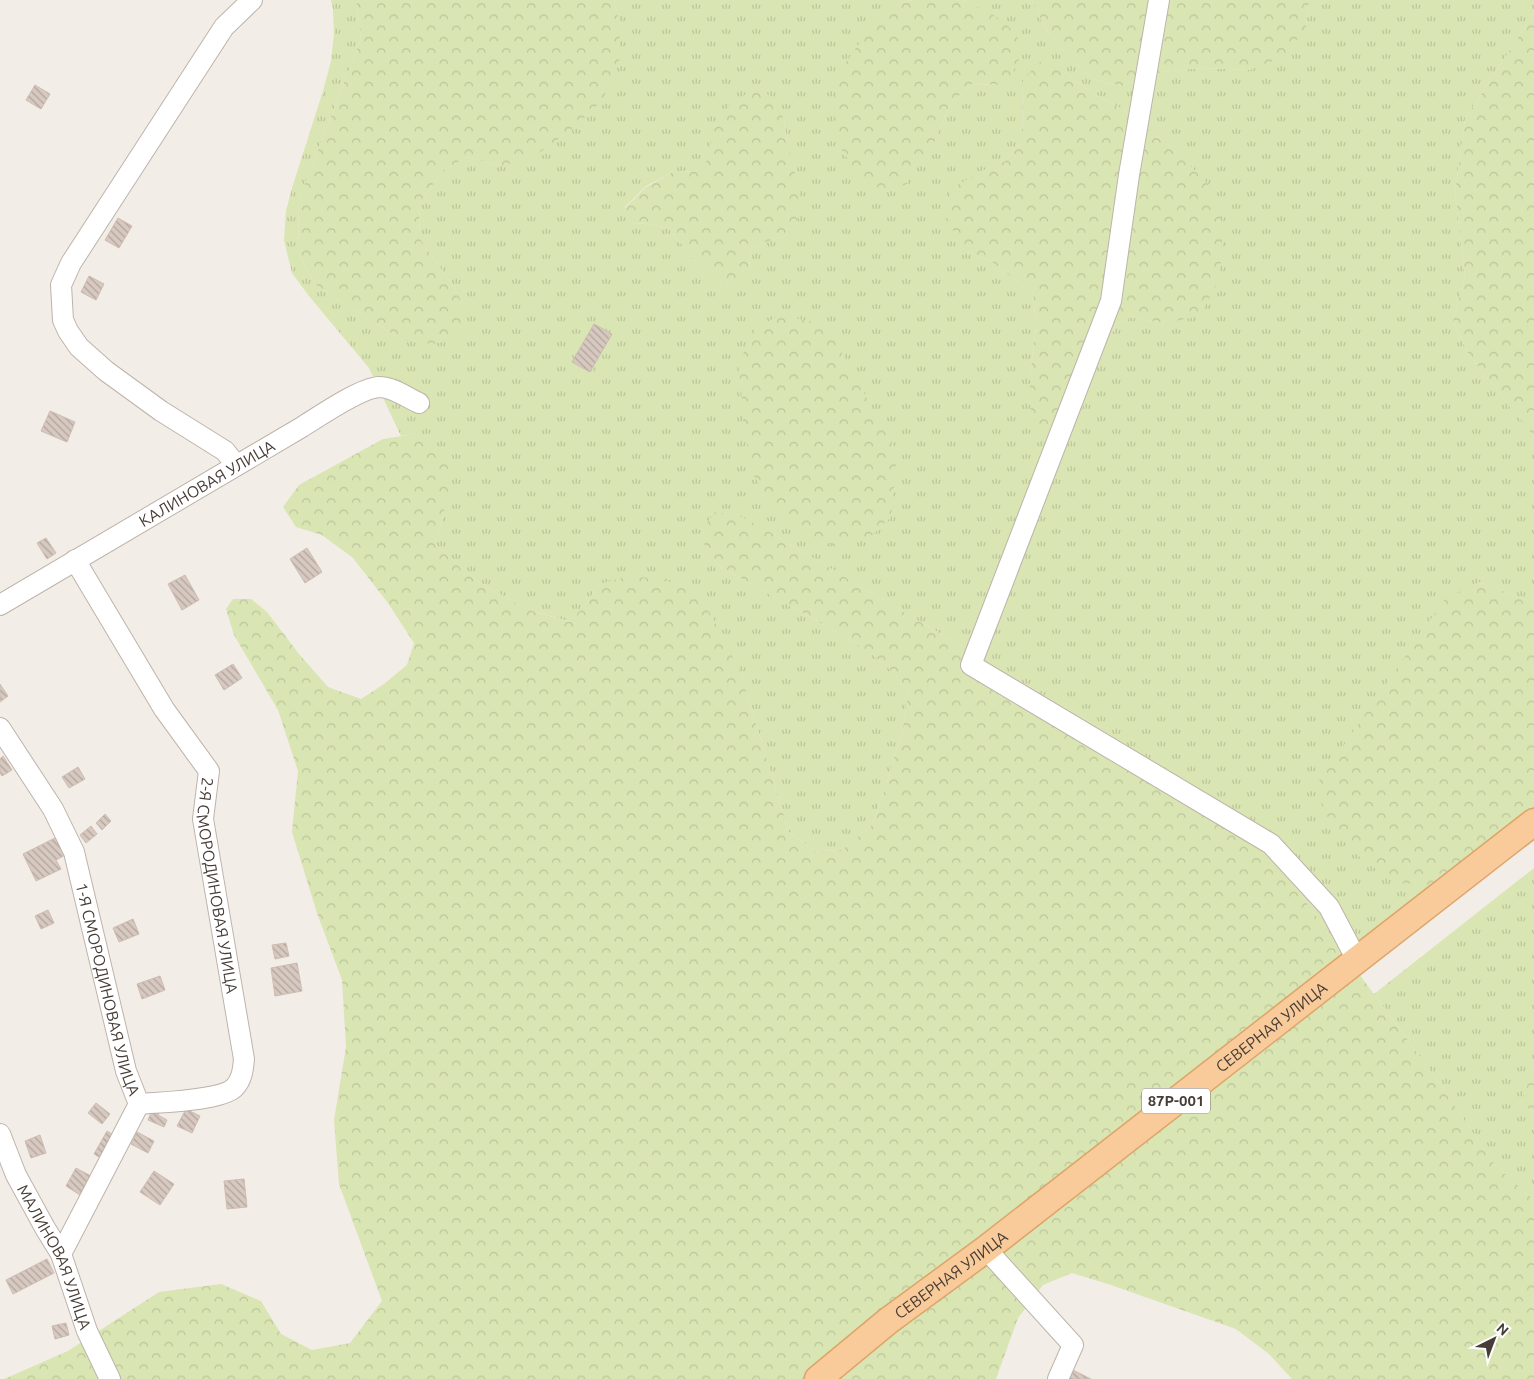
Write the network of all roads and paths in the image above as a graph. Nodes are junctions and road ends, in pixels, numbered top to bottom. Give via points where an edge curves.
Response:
1 (252, 0) edge
2 (1159, 0) edge
3 (419, 403) dead end
4 (236, 465) junction
5 (76, 560) junction
6 (0, 605) edge
7 (0, 728) edge
8 (1534, 822) edge
9 (1357, 960) junction
10 (139, 1104) junction
11 (0, 1134) edge
12 (986, 1248) junction
13 (61, 1254) junction
14 (110, 1379) edge
15 (818, 1379) edge
16 (1058, 1379) edge

1 - 4 street via 224,27 71,263 61,285 63,320 78,347 161,411 225,452
2 - 9 street via 1111,301 971,665 1270,844 1330,907
3 - 4 street, КАЛИНОВАЯ УЛИЦА via 392,389 377,387 347,399
4 - 5 street, КАЛИНОВАЯ УЛИЦА
5 - 6 street, КАЛИНОВАЯ УЛИЦА
5 - 10 street, 2-Я СМОРОДИНОВАЯ УЛИЦА via 164,709 209,771 204,819 244,1059 242,1076 233,1088 217,1096
7 - 10 street, 1-Я СМОРОДИНОВАЯ УЛИЦА via 54,809 74,852 126,1071
8 - 9 main road, СЕВЕРНАЯ УЛИЦА / 87Р-001
9 - 12 main road, СЕВЕРНАЯ УЛИЦА / 87Р-001
10 - 13 street, 1-Я СМОРОДИНОВАЯ УЛИЦА
11 - 13 street, МАЛИНОВАЯ УЛИЦА via 16,1175
12 - 15 main road, СЕВЕРНАЯ УЛИЦА / 87Р-001 via 888,1321
12 - 16 street via 1074,1345
13 - 14 street, МАЛИНОВАЯ УЛИЦА via 87,1331

